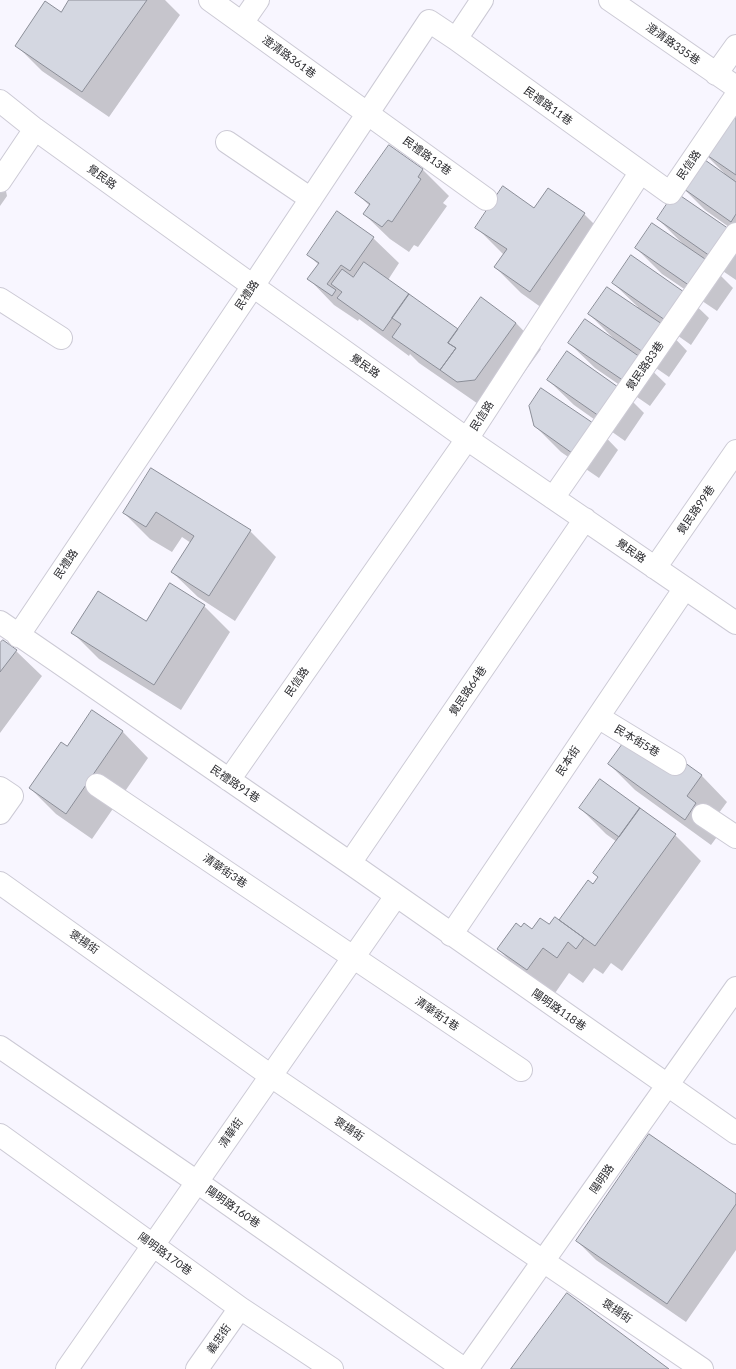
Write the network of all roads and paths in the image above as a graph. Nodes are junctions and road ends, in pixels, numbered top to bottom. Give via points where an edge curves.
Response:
1 (210, 0) edge
2 (258, 0) edge
3 (482, 0) edge
4 (610, 0) edge
5 (242, 23) junction
6 (456, 39) junction
7 (736, 46) edge
8 (716, 74) junction
9 (736, 87) edge
10 (736, 96) edge
11 (0, 101) edge
12 (367, 114) junction
13 (35, 129) junction
14 (227, 142) dead end
15 (640, 173) junction
16 (0, 181) edge
17 (311, 199) junction
18 (486, 199) dead end
19 (736, 234) edge
20 (253, 286) junction
21 (0, 299) edge
22 (61, 338) dead end
23 (467, 438) junction
24 (736, 451) edge
25 (553, 498) junction
26 (585, 519) junction
27 (655, 568) junction
28 (685, 588) junction
29 (0, 622) edge
30 (736, 623) edge
31 (18, 636) junction
32 (598, 718) junction
33 (675, 764) dead end
34 (229, 780) junction
35 (97, 785) dead end
36 (0, 788) edge
37 (0, 812) edge
38 (703, 815) dead end
39 (736, 837) edge
40 (350, 863) junction
41 (0, 883) edge
42 (396, 896) junction
43 (451, 935) junction
44 (354, 957) junction
45 (736, 988) edge
46 (0, 1047) edge
47 (521, 1070) dead end
48 (271, 1076) junction
49 (667, 1086) junction
50 (736, 1133) edge
51 (0, 1135) edge
52 (197, 1182) junction
53 (153, 1245) junction
54 (544, 1261) junction
55 (240, 1308) junction
56 (67, 1369) edge
57 (197, 1369) edge
58 (332, 1369) edge
59 (464, 1369) edge
60 (468, 1369) edge
61 (702, 1369) edge

1 - 5 street, 澄清路361巷
2 - 5 street
3 - 6 street
4 - 8 street, 澄清路335巷
5 - 12 street, 澄清路361巷
6 - 12 street, 民禮路 via 428,21
6 - 15 street, 民禮路11巷
7 - 8 street
8 - 9 street, 澄清路335巷
10 - 15 street, 民信路 via 670,193
11 - 13 street, 覺民路
12 - 17 street, 民禮路
12 - 18 street, 民禮路13巷
13 - 16 street
13 - 20 street, 覺民路
14 - 17 street
15 - 23 street, 民信路
17 - 20 street, 民禮路
19 - 25 street, 覺民路83巷
20 - 23 street, 覺民路
20 - 31 street, 民禮路
21 - 22 street
23 - 25 street, 覺民路
23 - 34 street, 民信路
24 - 27 street, 覺民路99巷
25 - 26 street, 覺民路
26 - 27 street, 覺民路
26 - 40 street, 覺民路64巷
27 - 28 street, 覺民路
28 - 30 street, 覺民路
28 - 32 street, 民本街
29 - 31 street, 民禮路91巷
31 - 34 street, 民禮路91巷
32 - 33 street, 民本街5巷
32 - 43 street, 民本街
34 - 40 street, 民禮路91巷
35 - 44 street, 清華街3巷
36 - 37 street via 12,796
38 - 39 street
40 - 42 street, 民禮路91巷
41 - 48 street, 褒揚街
42 - 43 street, 民禮路91巷
42 - 44 street, 清華街
43 - 49 street, 陽明路118巷
44 - 47 street, 清華街1巷
44 - 48 street, 清華街
45 - 49 street, 陽明路
46 - 52 street, 陽明路160巷
48 - 52 street, 清華街
48 - 54 street, 褒揚街
49 - 50 street, 陽明路118巷
49 - 54 street, 陽明路
51 - 53 street, 陽明路170巷
52 - 53 street, 清華街
52 - 59 street, 陽明路160巷
53 - 55 street, 陽明路170巷
53 - 56 street, 清華街
54 - 60 street, 陽明路
54 - 61 street, 褒揚街
55 - 57 street, 義忠街
55 - 58 street, 陽明路170巷

